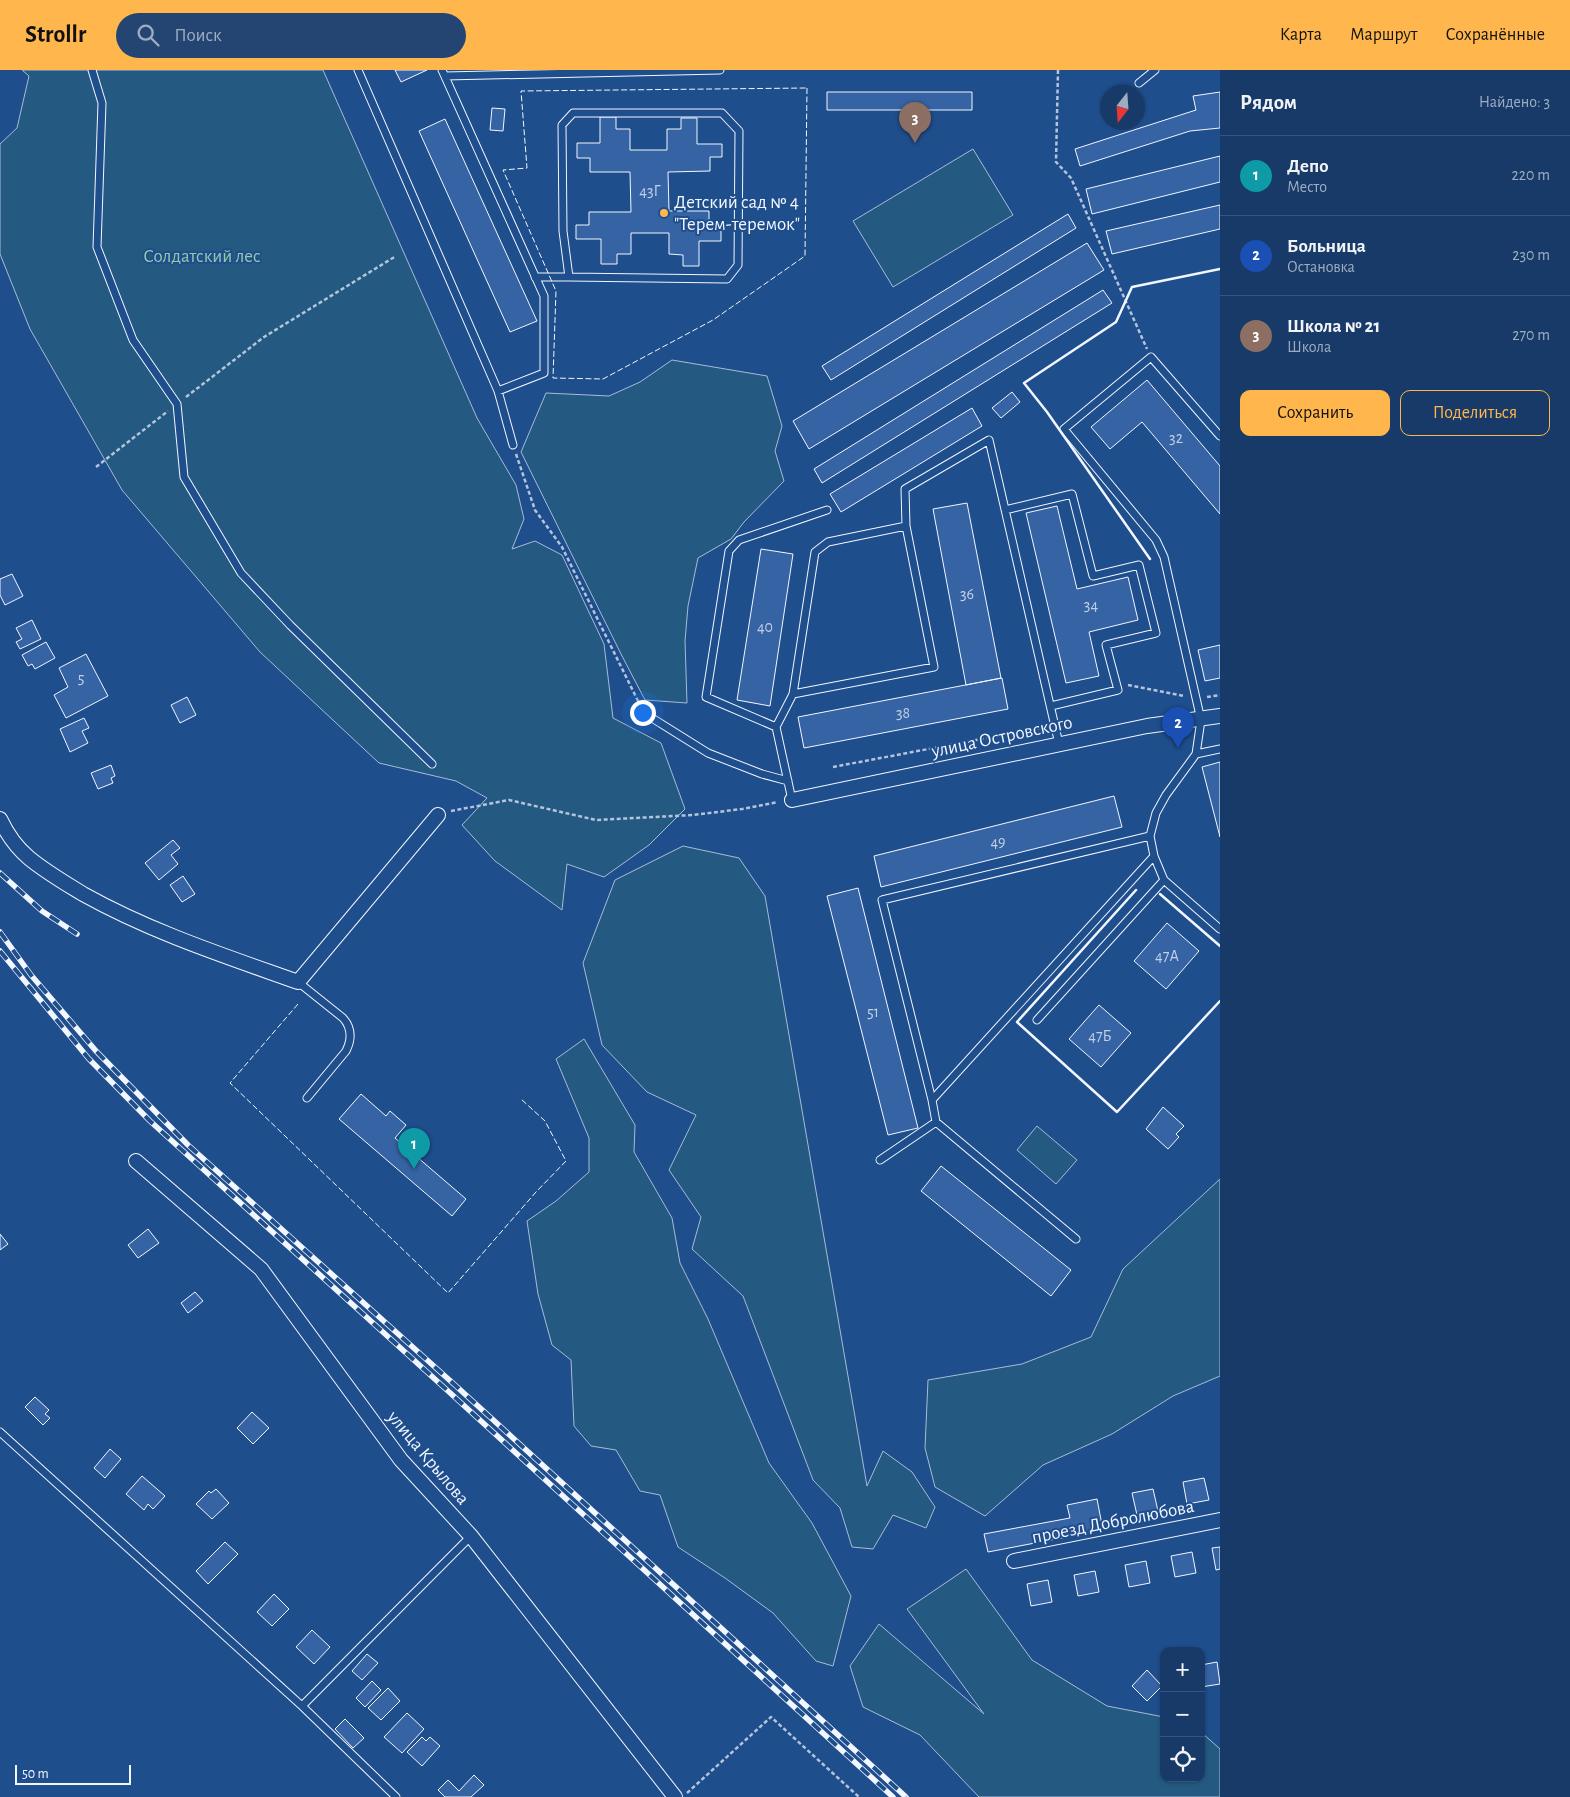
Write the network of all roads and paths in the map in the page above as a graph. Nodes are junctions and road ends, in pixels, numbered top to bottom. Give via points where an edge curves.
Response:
1 (92, 70) edge
2 (358, 70) edge
3 (720, 70) edge
4 (1058, 70) edge
5 (1155, 70) edge
6 (444, 73) edge
7 (1139, 84) dead end
8 (396, 256) dead end
9 (535, 277) junction
10 (569, 277) junction
11 (1151, 357) junction
12 (498, 391) junction
13 (177, 404) junction
14 (1220, 436) edge
15 (513, 445) joint
16 (96, 467) dead end
17 (827, 510) dead end
18 (1005, 510) junction
19 (906, 526) junction
20 (1115, 682) junction
21 (793, 694) junction
22 (1220, 695) edge
23 (1196, 699) junction
24 (1051, 706) junction
25 (644, 713) joint
26 (1220, 716) edge
27 (1201, 720) junction
28 (1056, 726) junction
29 (776, 727) junction
30 (1059, 744) junction
31 (1220, 749) edge
32 (1196, 754) junction
33 (432, 764) dead end
34 (833, 767) dead end
35 (788, 782) junction
36 (792, 800) junction
37 (438, 815) joint
38 (0, 819) edge
39 (1150, 836) junction
40 (1154, 856) junction
41 (1164, 880) junction
42 (1220, 929) edge
43 (298, 982) junction
44 (1037, 1020) dead end
45 (306, 1098) dead end
46 (932, 1100) junction
47 (936, 1122) junction
48 (136, 1160) dead end
49 (880, 1160) dead end
50 (1076, 1239) dead end
51 (0, 1432) edge
52 (1220, 1520) edge
53 (471, 1536) junction
54 (1014, 1561) dead end
55 (302, 1706) junction
56 (396, 1797) edge
57 (675, 1797) edge
58 (683, 1797) edge
59 (859, 1797) edge

1 - 13 lane via 102,104 97,247 133,340
2 - 12 lane
3 - 6 lane
4 - 11 path via 1056,162 1070,178
5 - 7 lane
6 - 9 lane
8 - 13 path via 264,337
9 - 10 lane
9 - 12 lane via 544,296 544,373
10 - 10 lane via 727,279 738,265 739,131 722,113 573,113 562,125 564,231
11 - 14 lane
11 - 23 lane via 1064,429 1156,540 1164,557
12 - 15 lane
13 - 16 path
13 - 33 lane via 184,477 242,574
15 - 25 path via 535,510 562,547
17 - 29 lane via 739,540 729,551 706,697
18 - 19 lane via 989,440 905,489
18 - 20 lane via 1072,494 1094,576 1139,565 1156,633 1106,645
18 - 24 lane
19 - 21 lane via 828,542 815,552
19 - 21 lane via 934,667
20 - 23 path
20 - 24 lane via 1118,690
21 - 29 lane
22 - 23 path
23 - 27 lane
24 - 28 lane
25 - 35 lane via 708,753
26 - 27 street, улица Островского
27 - 30 street, улица Островского via 1147,726
27 - 32 lane
28 - 30 lane
28 - 34 path
29 - 35 lane
30 - 36 street, улица Островского
31 - 32 lane
32 - 39 lane via 1156,813
35 - 36 lane
36 - 37 path via 693,815 596,820 509,800
37 - 43 street
38 - 43 street via 7,834 28,858 102,904 152,929
39 - 40 lane
39 - 46 lane via 882,900
40 - 41 lane
40 - 46 lane
41 - 42 lane
41 - 44 lane
43 - 45 lane via 344,1018 351,1033 346,1051
46 - 47 lane
47 - 49 lane
47 - 50 lane
48 - 53 street, улица Крылова via 261,1269 401,1460
51 - 55 lane
52 - 54 street, проезд Добролюбова
53 - 55 lane
53 - 57 street, улица Крылова
55 - 56 lane
58 - 59 path via 771,1717

